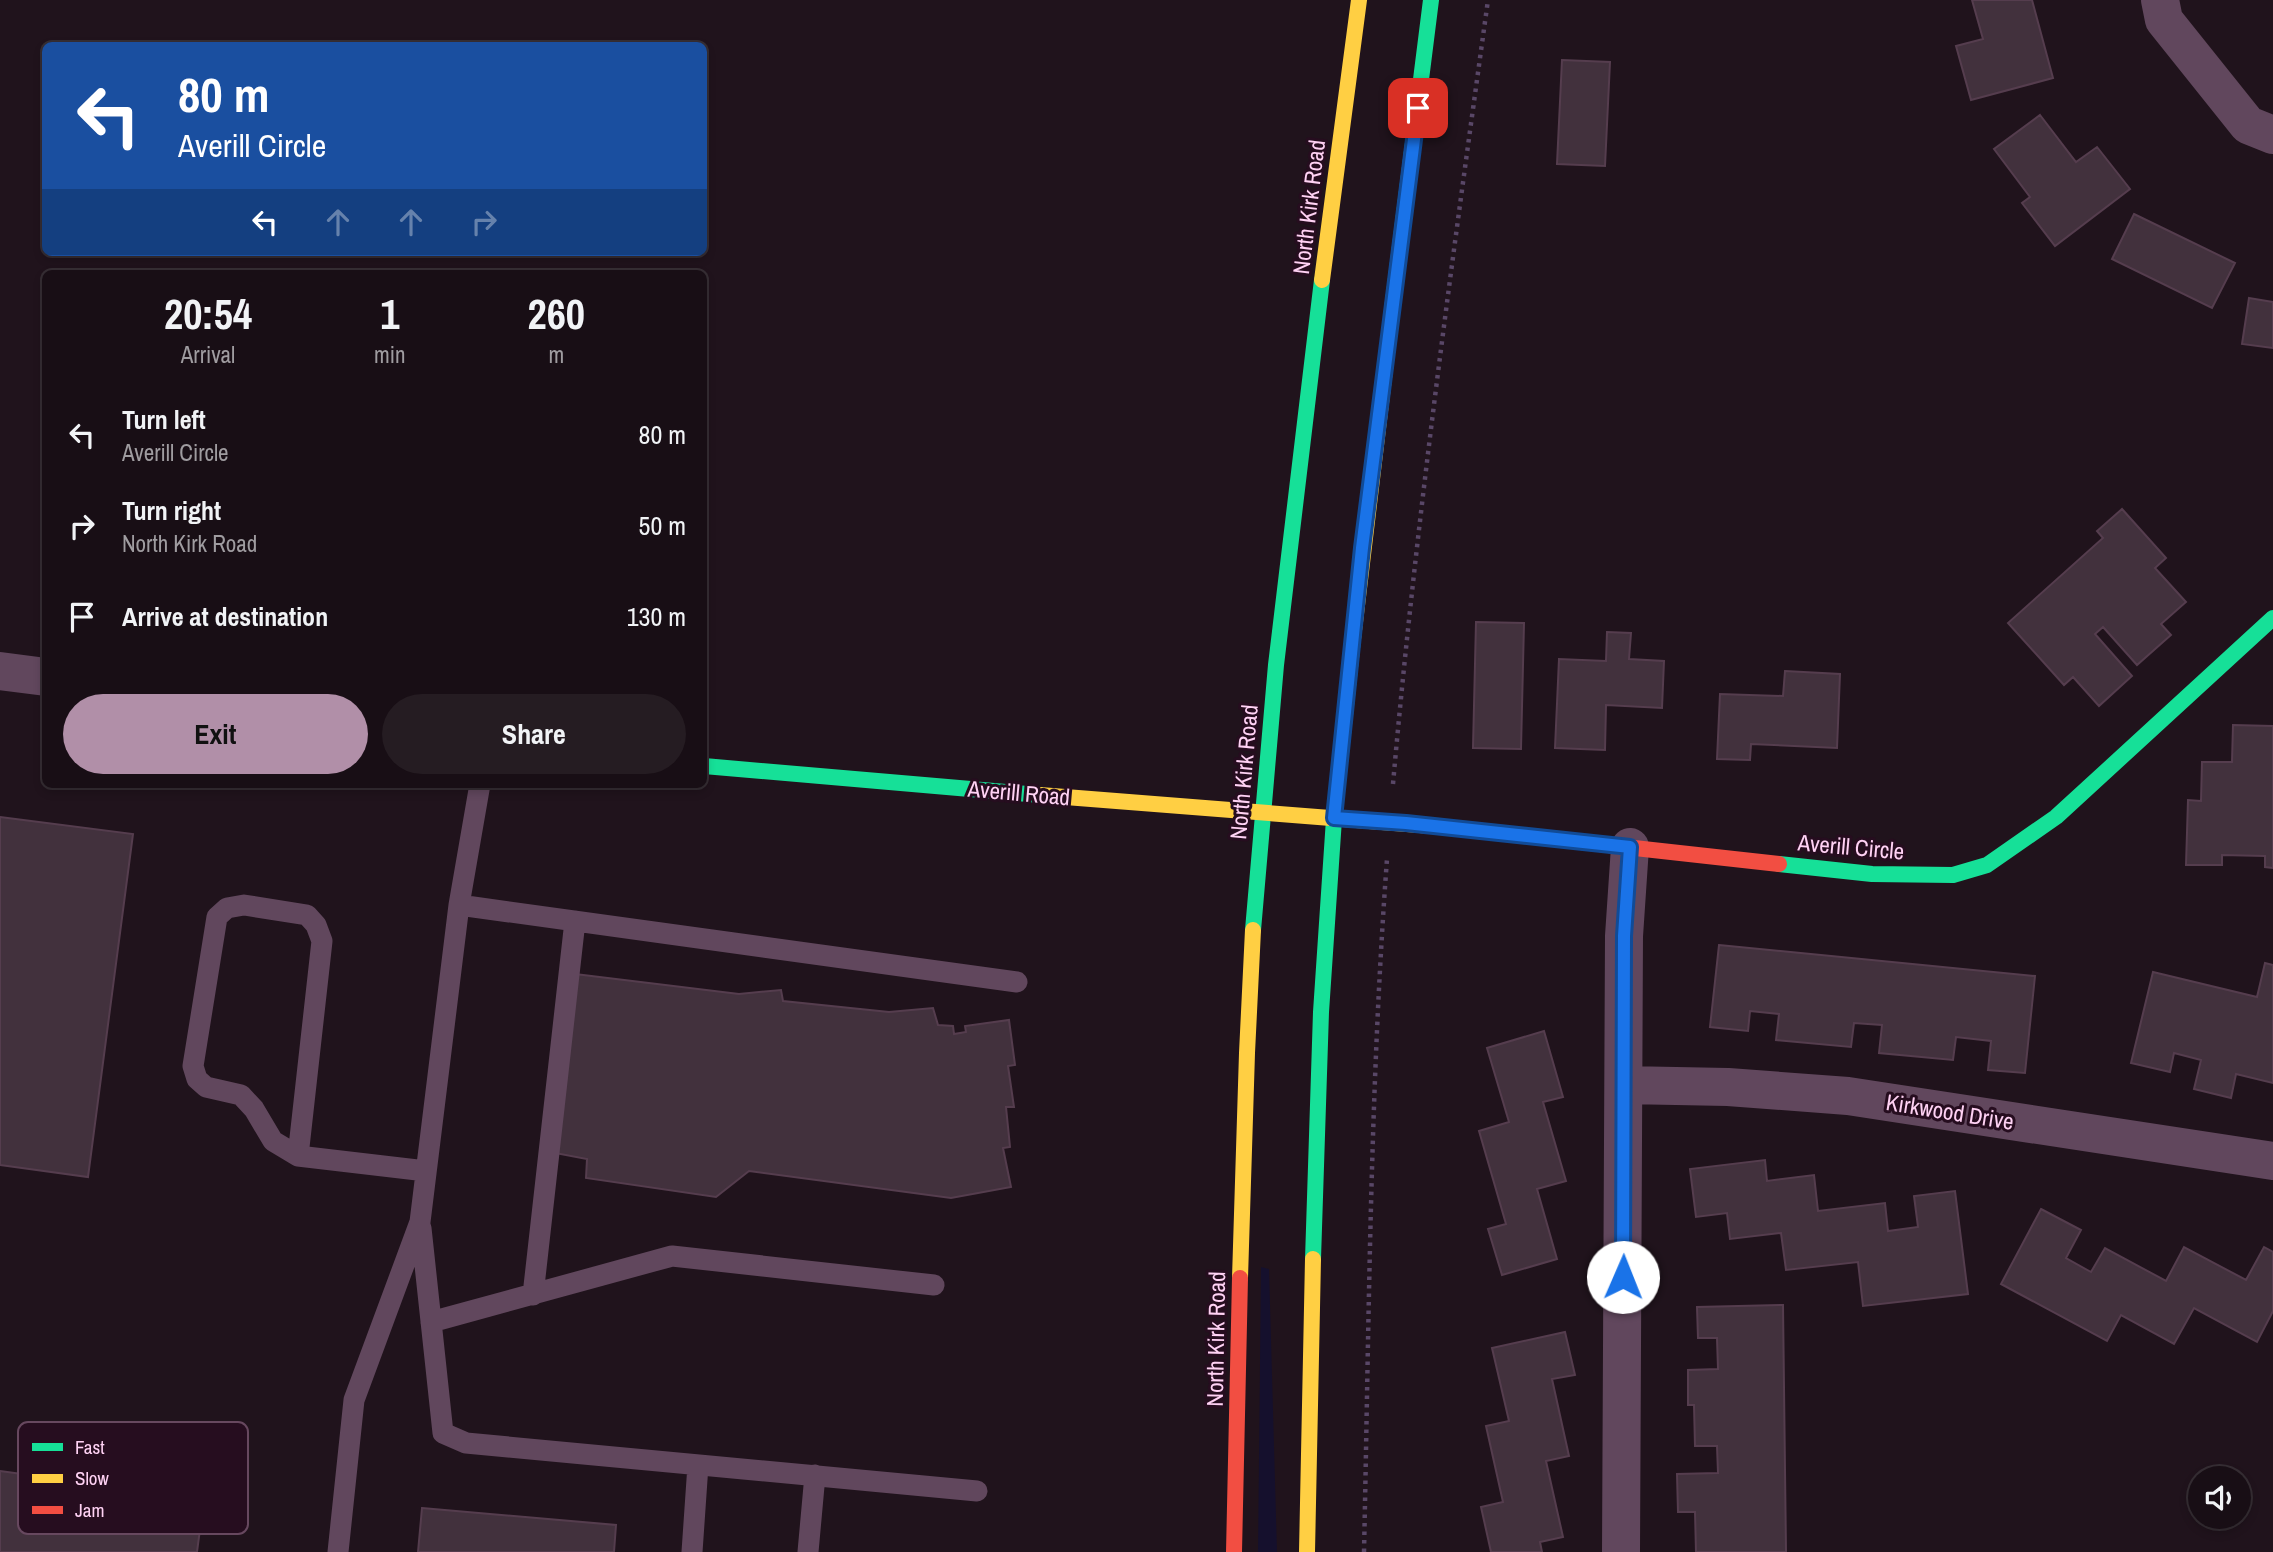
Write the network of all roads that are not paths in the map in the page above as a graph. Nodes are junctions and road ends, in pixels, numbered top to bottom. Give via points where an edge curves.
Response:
1 (1359, 0) edge
2 (1431, 0) edge
3 (2160, 0) edge
4 (2273, 135) edge
5 (2273, 618) edge
6 (0, 671) edge
7 (42, 676) edge
8 (707, 766) edge
9 (479, 788) edge
10 (1263, 814) junction
11 (1334, 818) junction
12 (1630, 847) junction
13 (459, 905) junction
14 (575, 921) junction
15 (1017, 982) dead end
16 (1624, 1085) junction
17 (298, 1156) junction
18 (2273, 1161) edge
19 (426, 1171) junction
20 (420, 1222) junction
21 (934, 1284) dead end
22 (533, 1294) junction
23 (431, 1322) junction
24 (698, 1465) junction
25 (815, 1475) junction
26 (977, 1491) dead end
27 (338, 1552) edge
28 (692, 1552) edge
29 (808, 1552) edge
30 (1234, 1552) edge
31 (1307, 1552) edge
32 (1621, 1552) edge

1 - 10 main road, North Kirk Road via 1284,580
2 - 11 main road via 1362,548
3 - 4 street via 2164,20 2248,125
5 - 12 main road, Averill Circle via 2056,817 1987,865 1954,875 1872,874
6 - 7 street
8 - 10 main road, Averill Road
9 - 13 lane
10 - 11 main road, Averill Road
10 - 30 main road, North Kirk Road via 1244,1125
11 - 12 main road, Averill Circle
11 - 31 main road via 1315,1157
12 - 16 street via 1624,936
13 - 14 lane
13 - 19 lane
14 - 15 lane
14 - 22 lane
16 - 18 street, Kirkwood Drive via 1848,1096
16 - 32 street
17 - 17 lane via 274,1141 241,1095 206,1087 193,1066 217,917 227,908 244,905 307,915 322,941
17 - 19 lane
19 - 20 lane
20 - 23 lane
20 - 27 lane via 354,1400
21 - 22 lane via 673,1256
22 - 23 lane
23 - 24 lane via 443,1433 466,1443
24 - 25 lane
24 - 28 lane
25 - 26 lane
25 - 29 lane

